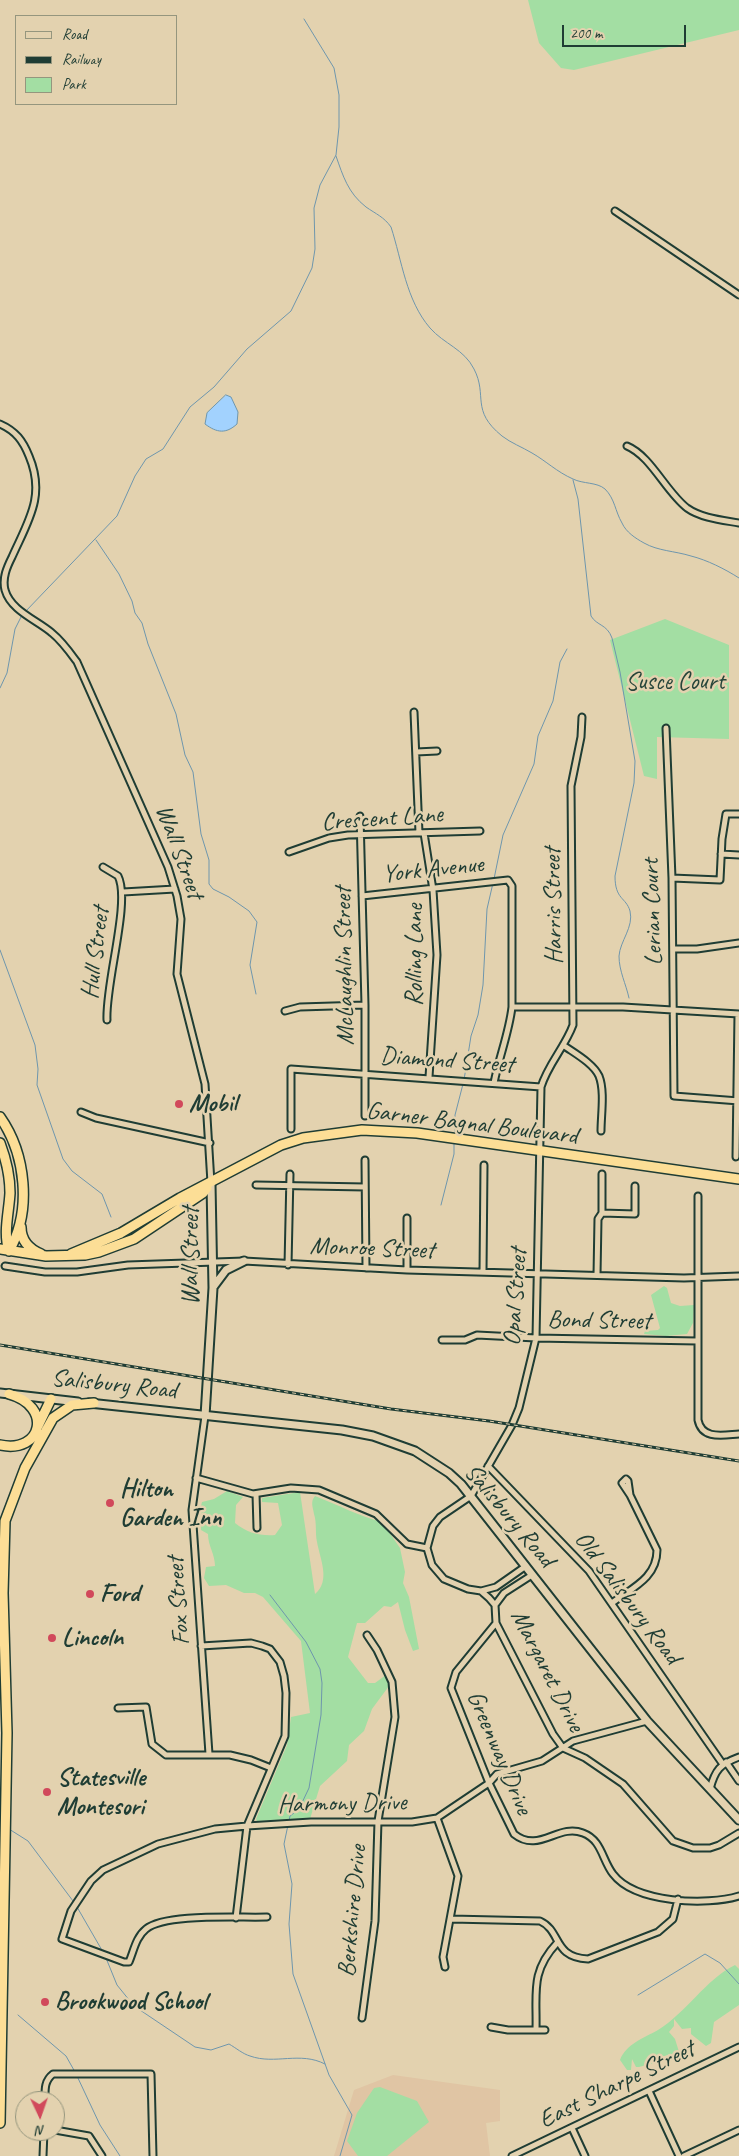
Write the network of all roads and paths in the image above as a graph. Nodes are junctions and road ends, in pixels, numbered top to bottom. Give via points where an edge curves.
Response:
1 (615, 211) dead end
2 (739, 294) edge
3 (0, 424) edge
4 (627, 446) dead end
5 (739, 523) edge
6 (414, 712) dead end
7 (582, 717) dead end
8 (666, 728) dead end
9 (437, 751) dead end
10 (416, 752) junction
11 (739, 814) edge
12 (360, 816) dead end
13 (480, 832) dead end
14 (421, 833) junction
15 (360, 835) junction
16 (289, 852) dead end
17 (721, 854) junction
18 (739, 854) edge
19 (103, 867) dead end
20 (672, 878) junction
21 (175, 889) junction
22 (433, 890) junction
23 (123, 892) junction
24 (362, 896) junction
25 (739, 943) edge
26 (673, 949) junction
27 (365, 1004) junction
28 (512, 1007) junction
29 (575, 1008) junction
30 (285, 1011) dead end
31 (674, 1012) junction
32 (738, 1014) edge
33 (107, 1020) dead end
34 (563, 1045) junction
35 (365, 1074) junction
36 (430, 1077) junction
37 (494, 1083) junction
38 (540, 1087) junction
39 (738, 1101) edge
40 (82, 1112) dead end
41 (365, 1116) dead end
42 (0, 1117) edge
43 (291, 1129) dead end
44 (601, 1131) dead end
45 (0, 1143) edge
46 (210, 1143) junction
47 (540, 1152) junction
48 (736, 1157) dead end
49 (365, 1160) dead end
50 (484, 1165) dead end
51 (290, 1174) dead end
52 (602, 1174) dead end
53 (739, 1179) edge
54 (211, 1184) junction
55 (256, 1185) dead end
56 (289, 1186) junction
57 (635, 1186) dead end
58 (365, 1187) junction
59 (698, 1196) dead end
60 (9, 1209) junction
61 (602, 1213) junction
62 (407, 1218) dead end
63 (21, 1225) junction
64 (0, 1228) edge
65 (0, 1249) edge
66 (10, 1251) junction
67 (46, 1256) junction
68 (214, 1261) junction
69 (244, 1261) junction
70 (288, 1265) junction
71 (5, 1266) dead end
72 (366, 1268) junction
73 (407, 1270) junction
74 (484, 1272) junction
75 (539, 1273) junction
76 (597, 1275) junction
77 (739, 1276) edge
78 (698, 1279) junction
79 (213, 1288) junction
80 (536, 1338) junction
81 (442, 1340) dead end
82 (697, 1341) junction
83 (5, 1394) edge
84 (51, 1399) junction
85 (94, 1403) junction
86 (205, 1416) junction
87 (47, 1428) junction
88 (36, 1430) junction
89 (739, 1434) edge
90 (0, 1445) edge
91 (488, 1466) junction
92 (196, 1478) junction
93 (256, 1494) junction
94 (630, 1495) dead end
95 (471, 1496) junction
96 (257, 1528) dead end
97 (427, 1548) junction
98 (526, 1566) junction
99 (532, 1575) junction
100 (481, 1591) junction
101 (0, 1598) edge
102 (612, 1603) junction
103 (494, 1605) junction
104 (496, 1623) junction
105 (4, 1631) junction
106 (367, 1635) dead end
107 (201, 1646) junction
108 (118, 1708) dead end
109 (647, 1721) junction
110 (563, 1748) junction
111 (209, 1754) junction
112 (739, 1758) edge
113 (724, 1763) junction
114 (271, 1768) junction
115 (739, 1781) edge
116 (490, 1783) junction
117 (710, 1790) junction
118 (437, 1818) junction
119 (739, 1820) edge
120 (378, 1821) junction
121 (247, 1826) junction
122 (739, 1833) edge
123 (739, 1896) edge
124 (678, 1899) junction
125 (267, 1917) dead end
126 (236, 1918) junction
127 (451, 1919) junction
128 (557, 1943) junction
129 (445, 1967) dead end
130 (362, 2018) dead end
131 (491, 2027) dead end
132 (536, 2030) junction
133 (545, 2030) dead end
134 (739, 2047) edge
135 (46, 2091) edge
136 (649, 2091) junction
137 (0, 2123) edge
138 (572, 2128) junction
139 (739, 2130) edge
140 (65, 2132) edge
141 (44, 2141) edge
142 (43, 2156) edge
143 (102, 2156) edge
144 (153, 2156) edge
145 (512, 2156) edge
146 (585, 2156) edge
147 (679, 2156) edge
148 (684, 2156) edge

1 - 2 street
3 - 21 street, Wall Street via 20,437 37,480 33,508 4,578 7,595 18,609 53,634 76,662
4 - 5 street via 638,453 687,508
6 - 10 street, Rolling Lane
7 - 29 street, Harris Street via 571,786
8 - 20 street, Lerian Court
9 - 10 street
10 - 14 street, Rolling Lane
11 - 17 street via 726,814
12 - 15 street, McLaughlin Street
13 - 14 street, Crescent Lane
14 - 15 street, Crescent Lane
14 - 22 street, Rolling Lane
15 - 16 street, Crescent Lane via 329,838
15 - 24 street, McLaughlin Street
17 - 18 street
17 - 20 street via 720,880
19 - 23 street via 118,876
20 - 26 street, Lerian Court
21 - 23 street
21 - 46 street, Wall Street via 182,919 178,974 204,1072
22 - 24 street, York Avenue
22 - 28 street, York Avenue via 508,880 513,891
22 - 36 street, Rolling Lane via 437,968
23 - 33 street, Hull Street
24 - 27 street, McLaughlin Street
25 - 26 street
26 - 31 street, Lerian Court
27 - 30 street via 300,1006
27 - 35 street, McLaughlin Street
28 - 29 street
28 - 37 street via 510,1027
29 - 31 street
29 - 34 street, Harris Street via 574,1025
31 - 32 street
31 - 39 street, Lerian Court via 674,1096
32 - 39 street
34 - 38 street, Harris Street via 549,1065
34 - 44 street via 599,1076
35 - 36 street, Diamond Street
35 - 41 street, McLaughlin Street
35 - 43 street, Diamond Street via 291,1069
36 - 37 street, Diamond Street
37 - 38 street, Diamond Street
38 - 47 street, Opal Street
39 - 48 street
40 - 46 street via 96,1118
42 - 63 highway via 12,1139 21,1171
45 - 60 highway via 9,1174
46 - 54 street, Wall Street
47 - 53 highway, Garner Bagnal Boulevard
47 - 54 highway, Garner Bagnal Boulevard via 417,1133 343,1132 304,1138 281,1146
47 - 75 street, Opal Street
49 - 58 street
50 - 74 street
51 - 56 street
52 - 61 street
54 - 67 highway, Garner Bagnal Boulevard via 180,1198 121,1234 71,1254
54 - 68 street, Wall Street
55 - 56 street
56 - 58 street
56 - 70 street
57 - 61 street via 635,1214
58 - 72 street
59 - 78 street
60 - 64 highway
60 - 66 highway via 6,1242
61 - 76 street via 598,1219
62 - 73 street
63 - 66 highway
63 - 67 highway via 28,1247
65 - 66 highway, Garner Bagnal Boulevard
66 - 67 highway, Garner Bagnal Boulevard
68 - 69 street, Monroe Street
68 - 71 street, Monroe Street via 77,1272 45,1272
68 - 79 street, Wall Street
69 - 70 street, Monroe Street
69 - 79 street via 226,1270
70 - 72 street, Monroe Street
72 - 73 street, Monroe Street
73 - 74 street, Monroe Street
74 - 75 street, Monroe Street
75 - 76 street, Monroe Street
75 - 80 street, Opal Street
76 - 78 street, Monroe Street
77 - 78 street, Monroe Street
78 - 82 street
79 - 86 street, Wall Street
80 - 81 street, Bond Street via 477,1335 465,1340
80 - 82 street, Bond Street
80 - 91 street, Opal Street via 512,1425
82 - 89 street via 698,1420 703,1431 714,1435
83 - 84 street, Salisbury Road
83 - 88 highway via 20,1397 34,1407
84 - 85 street, Salisbury Road
84 - 87 highway
84 - 88 highway
85 - 86 street, Salisbury Road
85 - 87 highway via 72,1405 53,1418
86 - 92 street, Fox Street
86 - 95 street, Salisbury Road via 342,1430 388,1440 436,1464
87 - 105 highway via 25,1468 5,1521 2,1557
88 - 90 highway via 27,1442 9,1447
91 - 95 street, Opal Street
91 - 102 street, Old Salisbury Road via 575,1555
92 - 93 street
92 - 107 street, Fox Street via 192,1525
93 - 96 street
93 - 97 street via 291,1488 319,1490 376,1514 407,1544
94 - 102 street via 657,1550 657,1557 647,1578
95 - 97 street via 440,1517 433,1526
95 - 98 street, Salisbury Road
97 - 100 street via 432,1565 444,1579
98 - 99 street, Salisbury Road
98 - 100 street via 496,1587
99 - 103 street via 504,1593
99 - 109 street, Salisbury Road
100 - 103 street
101 - 105 highway
102 - 113 street, Old Salisbury Road
103 - 104 street, Margaret Drive
104 - 110 street, Margaret Drive
104 - 116 street, Greenway Drive via 456,1672 451,1688
105 - 137 highway via 7,1733
106 - 120 street, Berkshire Drive via 392,1682 395,1699 393,1734
107 - 111 street, Fox Street
107 - 114 street via 251,1643 270,1649 280,1662 286,1692 286,1726
108 - 111 street via 146,1707 152,1744 166,1755
109 - 110 street, Harmony Drive via 573,1741
109 - 117 street, Salisbury Road
110 - 116 street, Harmony Drive via 542,1761 497,1774
110 - 122 street, Margaret Drive via 585,1758 623,1784 665,1834 682,1846 710,1848
111 - 114 street via 241,1757
112 - 113 street
113 - 115 street, Old Salisbury Road
113 - 117 street via 712,1780
114 - 121 street
116 - 118 street, Harmony Drive
116 - 124 street, Greenway Drive via 509,1826 521,1839 539,1841 580,1832 597,1843 622,1884 643,1894
117 - 119 street, Salisbury Road
118 - 120 street, Harmony Drive via 412,1822
118 - 127 street via 458,1876
120 - 121 street, Harmony Drive
120 - 130 street, Berkshire Drive via 375,1921
121 - 126 street
121 - 126 street, Harmony Drive via 215,1829 167,1841 103,1870 80,1895 62,1939 128,1962 138,1938 154,1923
123 - 124 street, Greenway Drive via 710,1900
124 - 128 street via 677,1909 666,1926 647,1938 596,1957 574,1957
125 - 126 street
127 - 128 street via 536,1920 547,1926
127 - 129 street via 443,1957
128 - 132 street via 538,1969
131 - 132 street
132 - 133 street
134 - 136 street, East Sharpe Street
135 - 144 street via 47,2078 56,2073 151,2074
136 - 138 street, East Sharpe Street
136 - 147 street
138 - 145 street, East Sharpe Street
138 - 146 street
139 - 148 street
140 - 143 street via 89,2136
141 - 142 street

